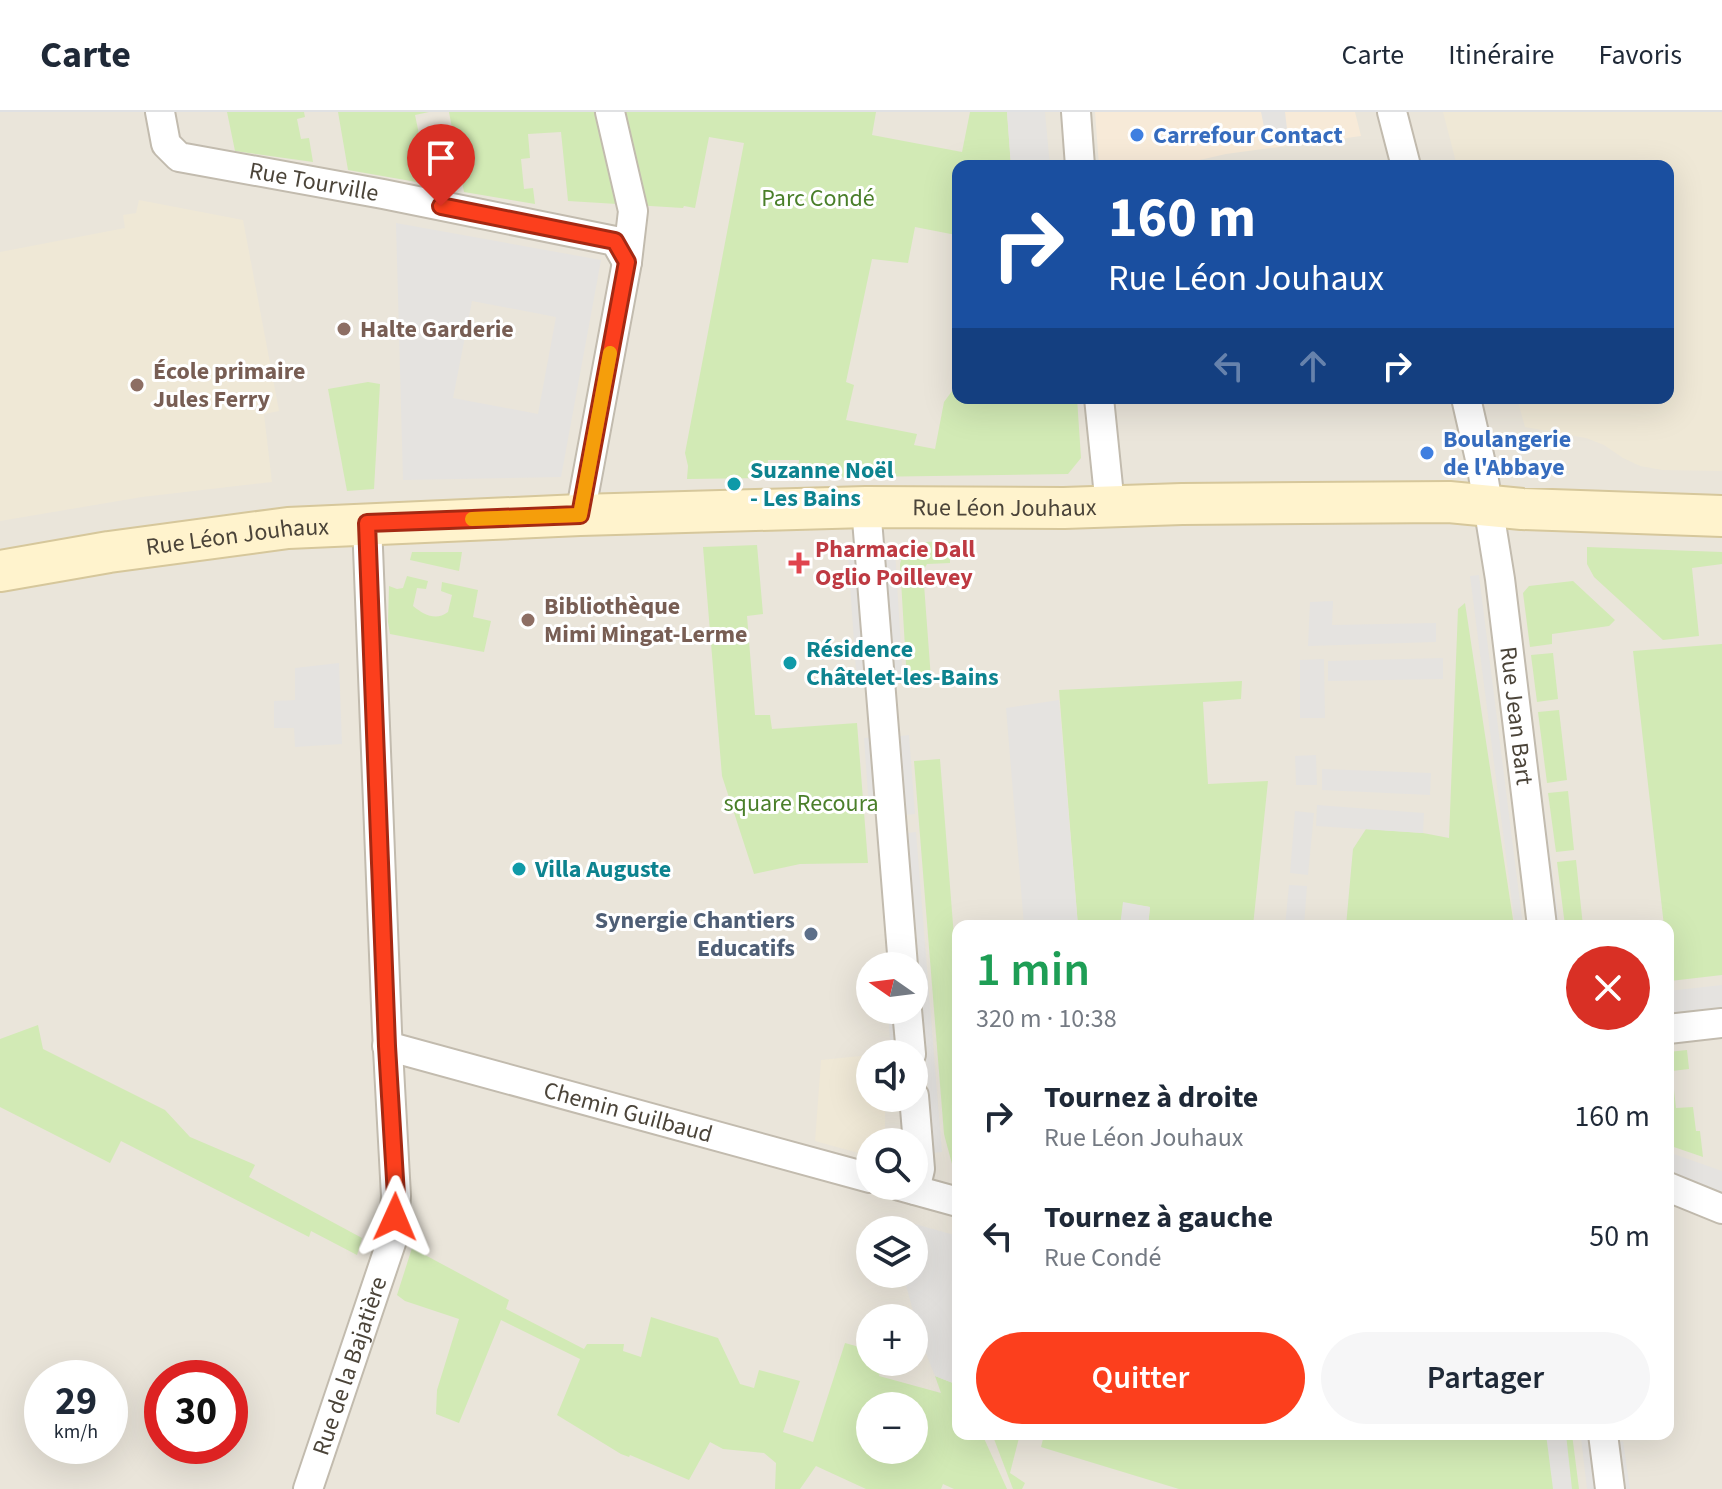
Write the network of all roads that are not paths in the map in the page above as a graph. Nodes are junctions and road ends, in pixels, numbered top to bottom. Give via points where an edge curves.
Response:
1 (160, 112) edge
2 (610, 112) edge
3 (1076, 112) edge
4 (1392, 112) edge
5 (1080, 160) edge
6 (1404, 160) edge
7 (628, 251) junction
8 (1100, 404) edge
9 (1467, 404) edge
10 (1489, 505) junction
11 (1110, 506) junction
12 (866, 507) junction
13 (580, 515) junction
14 (1722, 516) edge
15 (367, 523) junction
16 (0, 571) edge
17 (1541, 920) edge
18 (902, 952) edge
19 (1722, 1023) edge
20 (1674, 1028) edge
21 (387, 1046) junction
22 (856, 1174) edge
23 (1674, 1189) edge
24 (928, 1194) edge
25 (952, 1200) edge
26 (1722, 1209) edge
27 (1604, 1440) edge
28 (308, 1489) edge
29 (1610, 1489) edge

1 - 7 street, Rue Tourville via 166,144 179,157 615,241
2 - 7 street via 633,211
3 - 5 street
4 - 6 street
7 - 13 street
8 - 11 street
9 - 10 street, Rue Jean Bart
10 - 11 street, Rue Léon Jouhaux
10 - 14 street, Rue Léon Jouhaux
10 - 17 street, Rue Jean Bart
11 - 12 street, Rue Léon Jouhaux
12 - 13 street, Rue Léon Jouhaux
12 - 18 street
13 - 15 street, Rue Léon Jouhaux
15 - 16 street, Rue Léon Jouhaux via 288,528
15 - 21 street, Rue de la Bajatière
19 - 20 street
21 - 22 street, Chemin Guilbaud
21 - 28 street, Rue de la Bajatière via 396,1196 393,1237
23 - 26 street
24 - 25 street
27 - 29 street

